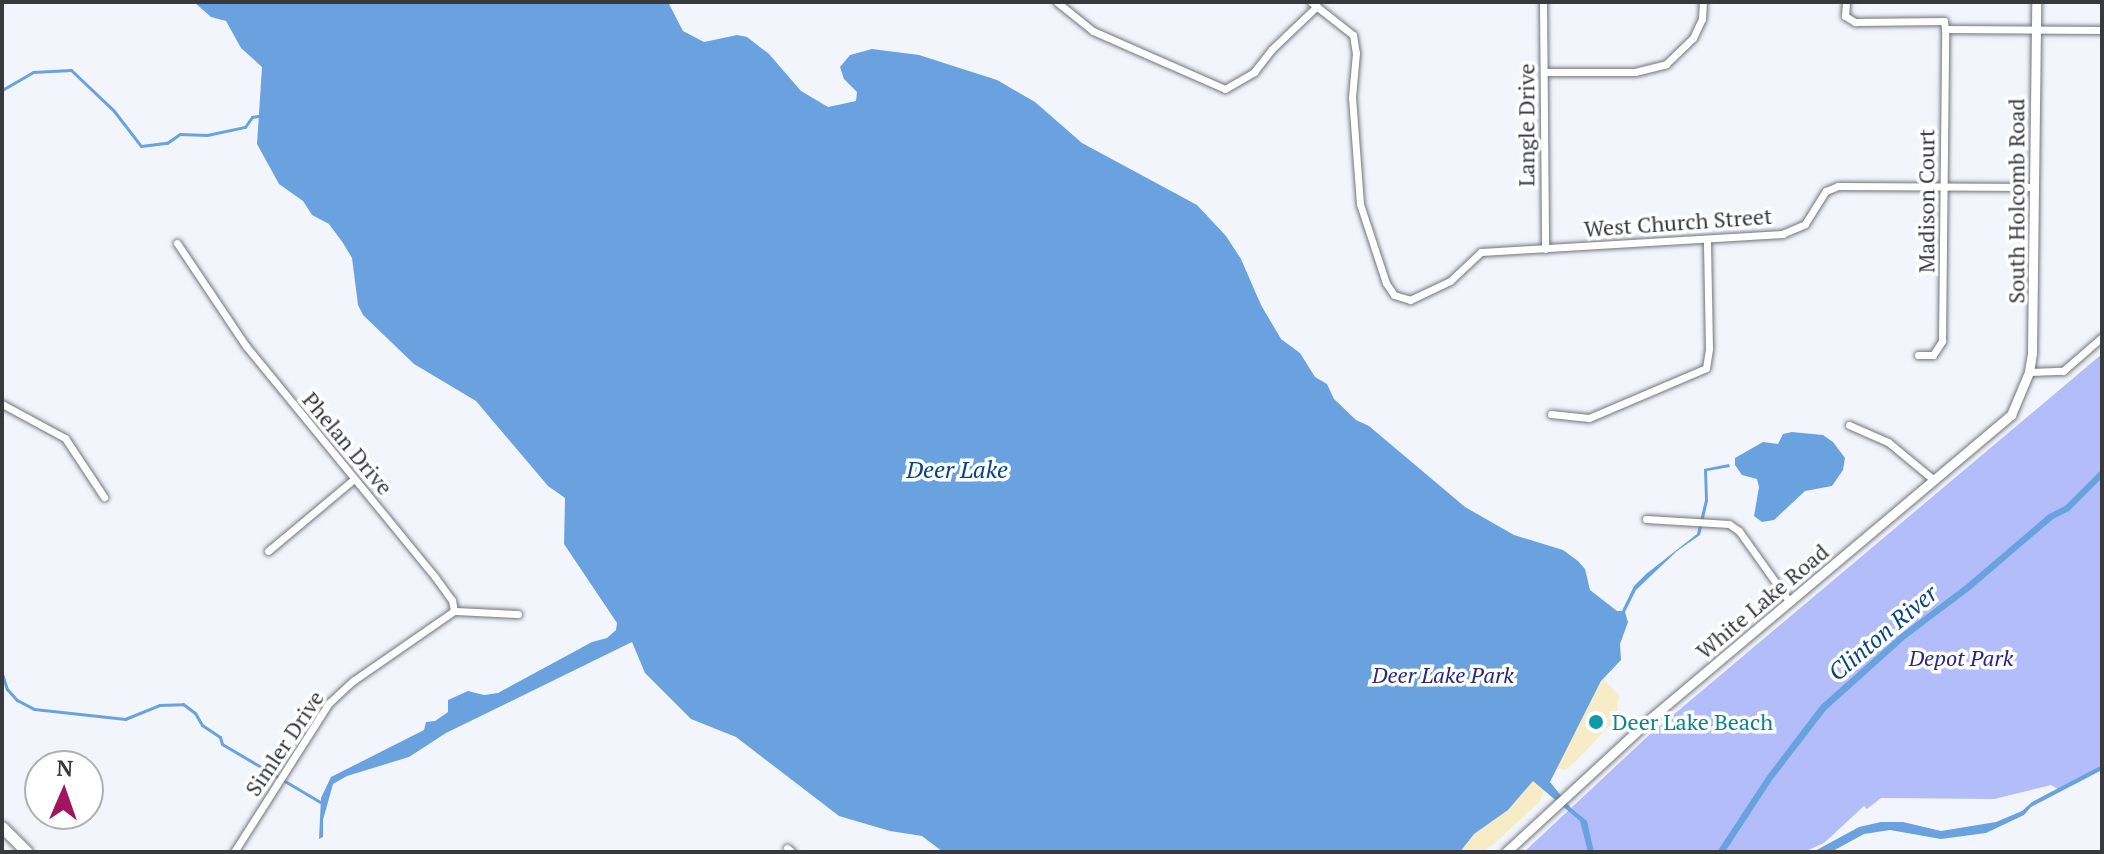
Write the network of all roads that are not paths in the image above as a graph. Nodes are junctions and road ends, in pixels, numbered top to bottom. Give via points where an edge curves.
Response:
1 (1057, 2) edge
2 (1543, 2) edge
3 (1703, 2) edge
4 (1846, 2) edge
5 (2036, 2) edge
6 (1314, 4) edge
7 (1945, 29) junction
8 (2035, 30) junction
9 (2102, 30) edge
10 (1544, 72) junction
11 (1943, 186) junction
12 (2035, 187) junction
13 (1707, 239) junction
14 (177, 243) dead end
15 (1545, 249) junction
16 (2102, 337) edge
17 (1918, 355) dead end
18 (2029, 372) junction
19 (2, 404) edge
20 (1551, 414) dead end
21 (1849, 425) dead end
22 (354, 479) junction
23 (1934, 480) junction
24 (104, 497) dead end
25 (1646, 519) dead end
26 (268, 551) dead end
27 (1789, 601) junction
28 (454, 611) junction
29 (518, 614) dead end
30 (2, 827) edge
31 (27, 852) edge
32 (234, 852) edge
33 (1506, 852) edge

1 - 6 street via 1093,31 1225,89 1254,72
2 - 10 street, Langle Drive
3 - 10 street via 1693,38 1666,64 1635,72
4 - 7 street via 1845,16 1855,22 1944,21
5 - 8 street, South Holcomb Road
6 - 15 street, West Church Street via 1353,35 1360,204 1394,295 1415,298 1459,275 1481,252
7 - 8 street
7 - 11 street, Madison Court
8 - 9 street
8 - 12 street, South Holcomb Road
10 - 15 street, Langle Drive
11 - 12 street, West Church Street
11 - 13 street, West Church Street via 1838,186 1826,191 1805,224 1793,230
11 - 17 street, Madison Court via 1942,341 1933,355
12 - 18 street, South Holcomb Road
13 - 15 street, West Church Street
13 - 20 street via 1706,368 1589,418
14 - 22 street, Phelan Drive via 246,346
16 - 18 street via 2063,371
18 - 23 street, White Lake Road via 2011,415
19 - 24 street via 65,438
21 - 23 street via 1888,442
22 - 26 street
22 - 28 street, Phelan Drive via 435,577
23 - 27 street, White Lake Road
25 - 27 street via 1729,524
27 - 33 street, White Lake Road
28 - 29 street
28 - 32 street, Simler Drive via 329,703
30 - 31 main road

